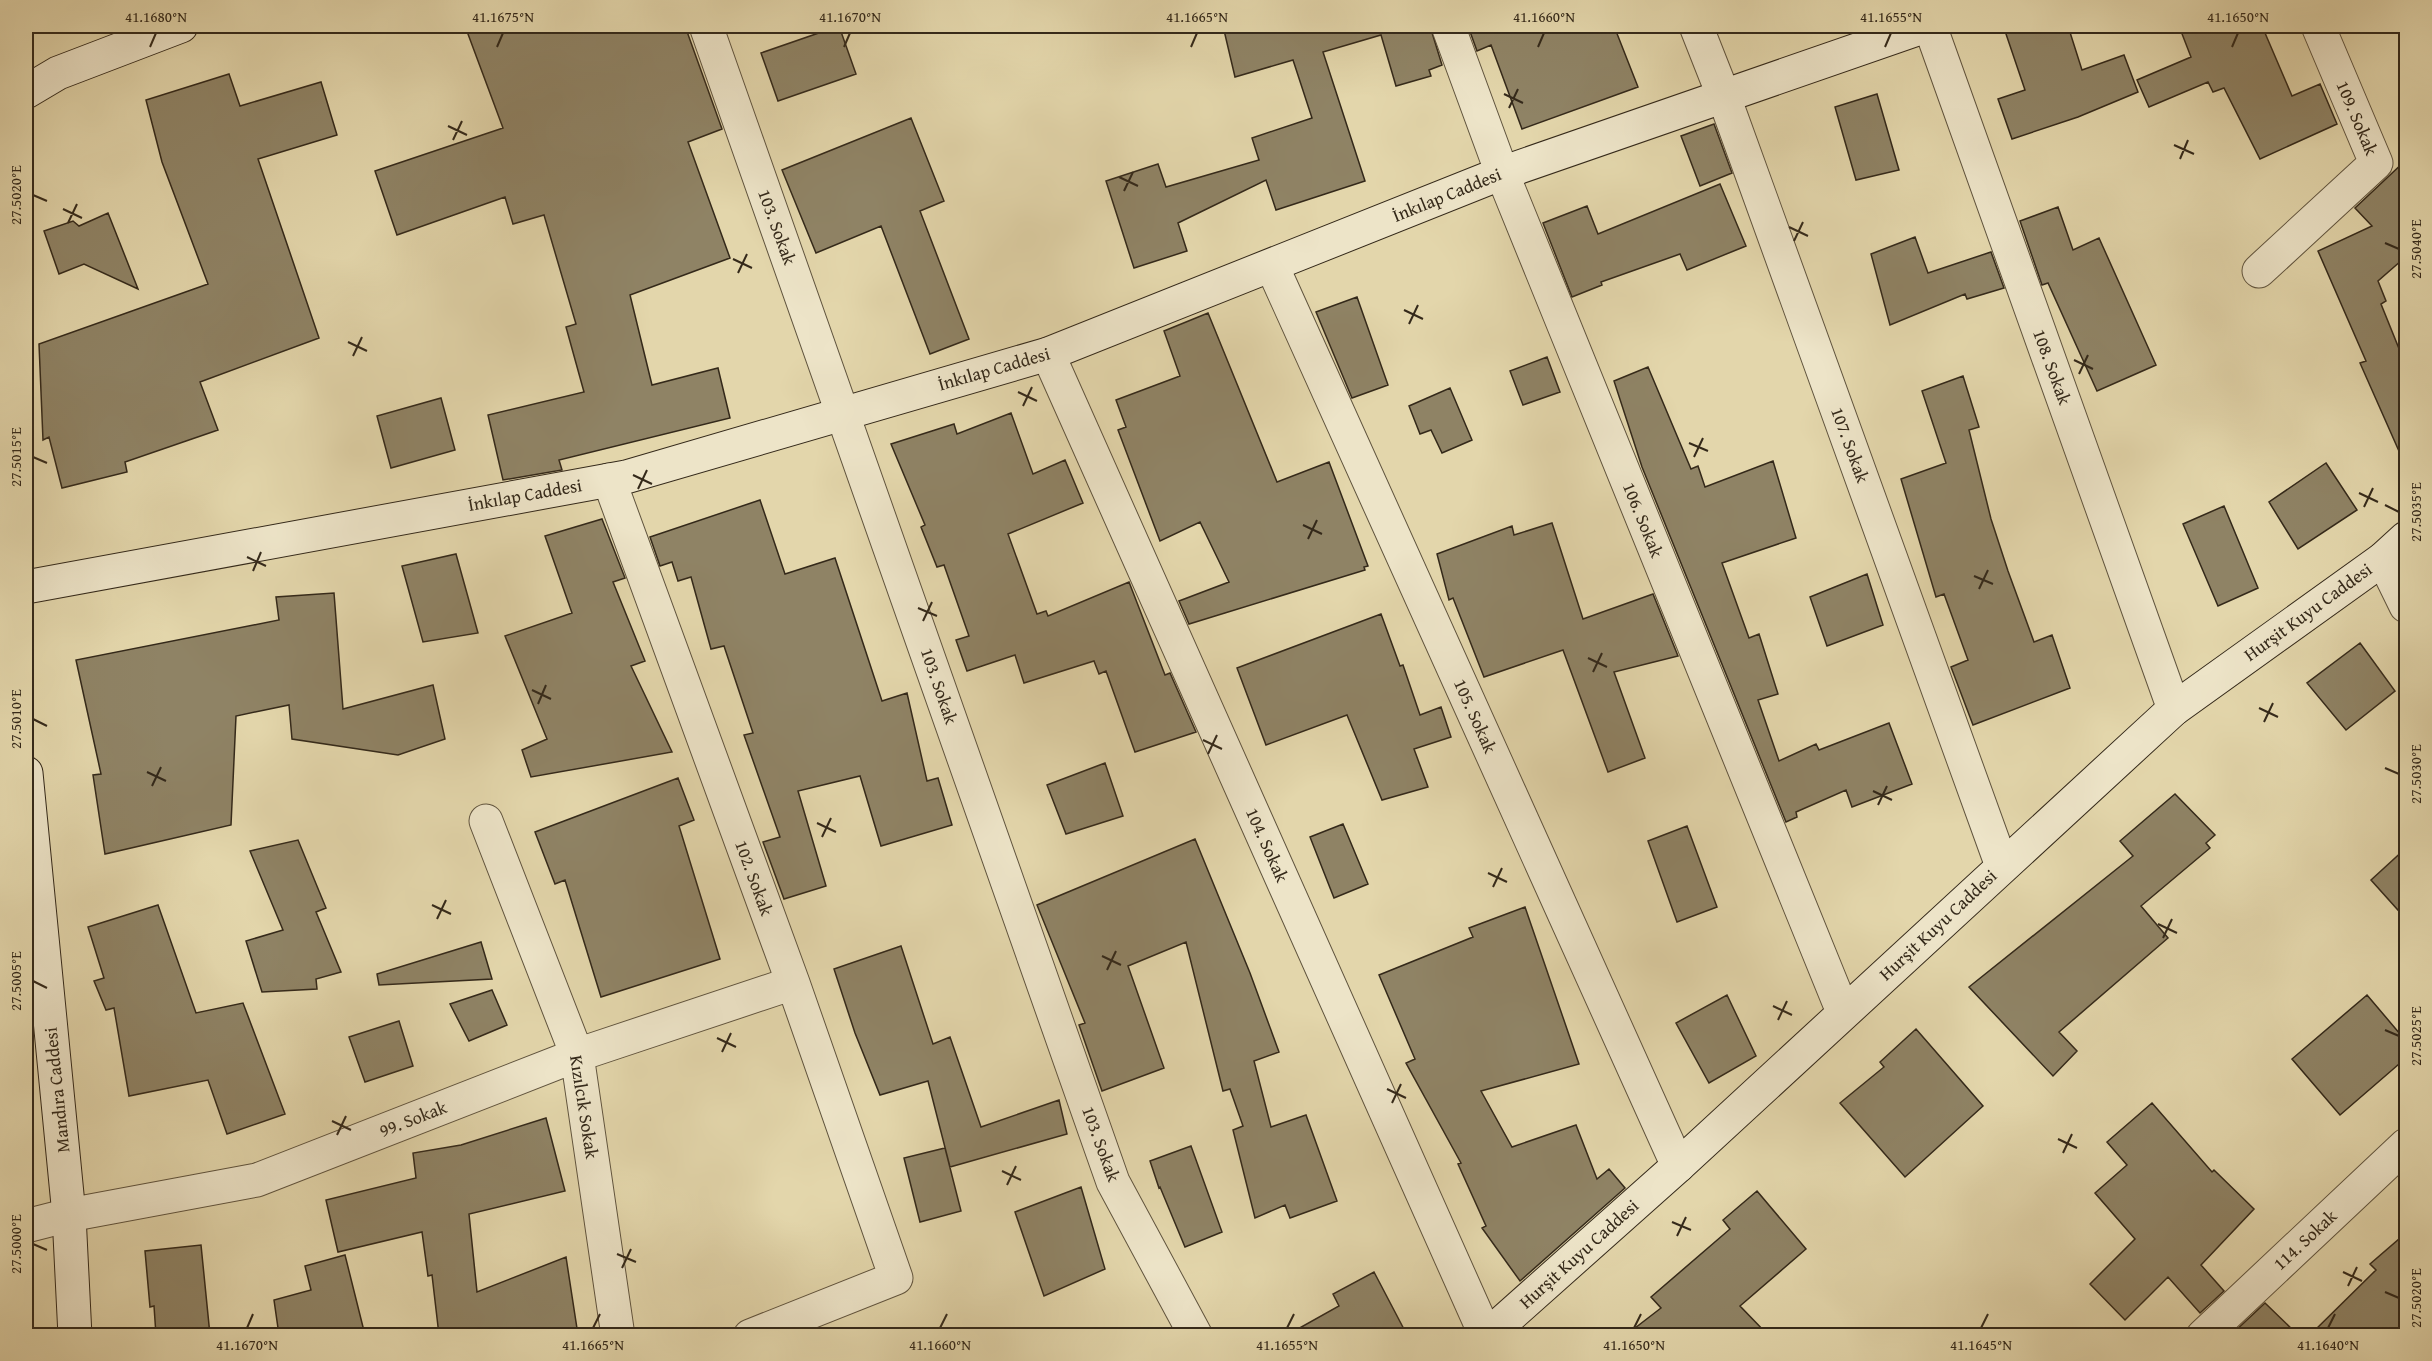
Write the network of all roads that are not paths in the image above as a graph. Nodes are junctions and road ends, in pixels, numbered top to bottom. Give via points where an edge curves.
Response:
1 (181, 26) edge
2 (706, 26) edge
3 (1448, 26) edge
4 (1696, 26) edge
5 (1928, 26) edge
6 (2318, 26) edge
7 (26, 92) edge
8 (1724, 97) junction
9 (1502, 173) junction
10 (1272, 266) junction
11 (2259, 271) dead end
12 (1048, 354) junction
13 (843, 413) junction
14 (609, 480) junction
15 (2395, 549) edge
16 (26, 587) edge
17 (2406, 606) edge
18 (2174, 709) junction
19 (26, 773) edge
20 (486, 821) dead end
21 (2002, 866) junction
22 (793, 983) junction
23 (1844, 1012) junction
24 (577, 1055) junction
25 (2406, 1145) edge
26 (1678, 1166) junction
27 (69, 1215) junction
28 (26, 1226) edge
29 (75, 1335) edge
30 (618, 1335) edge
31 (750, 1335) edge
32 (1196, 1335) edge
33 (1486, 1335) edge
34 (2203, 1335) edge

1 - 7 street via 58,73
2 - 13 street, 103. Sokak
3 - 9 street, 106. Sokak
4 - 8 street, 107. Sokak
5 - 8 street, İnkılap Caddesi
5 - 18 street, 108. Sokak
6 - 11 street, 109. Sokak via 2376,163
8 - 9 street, İnkılap Caddesi
8 - 21 street, 107. Sokak
9 - 10 street, İnkılap Caddesi
9 - 23 street, 106. Sokak
10 - 12 street, İnkılap Caddesi
10 - 26 street, 105. Sokak
12 - 13 street, İnkılap Caddesi
12 - 33 street, 104. Sokak
13 - 14 street, İnkılap Caddesi
13 - 32 street, 103. Sokak via 1113,1182
14 - 16 street, İnkılap Caddesi
14 - 22 street, 102. Sokak
15 - 17 street
15 - 18 street, Hurşit Kuyu Caddesi
18 - 21 street, Hurşit Kuyu Caddesi
19 - 27 street, Mandıra Caddesi
20 - 24 street, Kızılcık Sokak
21 - 23 street, Hurşit Kuyu Caddesi
22 - 24 street, 99. Sokak
22 - 31 street, 102. Sokak via 896,1278
23 - 26 street, Hurşit Kuyu Caddesi
24 - 27 street, 99. Sokak via 257,1180
24 - 30 street, Kızılcık Sokak
25 - 34 street, 114. Sokak
26 - 33 street, Hurşit Kuyu Caddesi
27 - 28 street, 99. Sokak
27 - 29 street, Mandıra Caddesi

